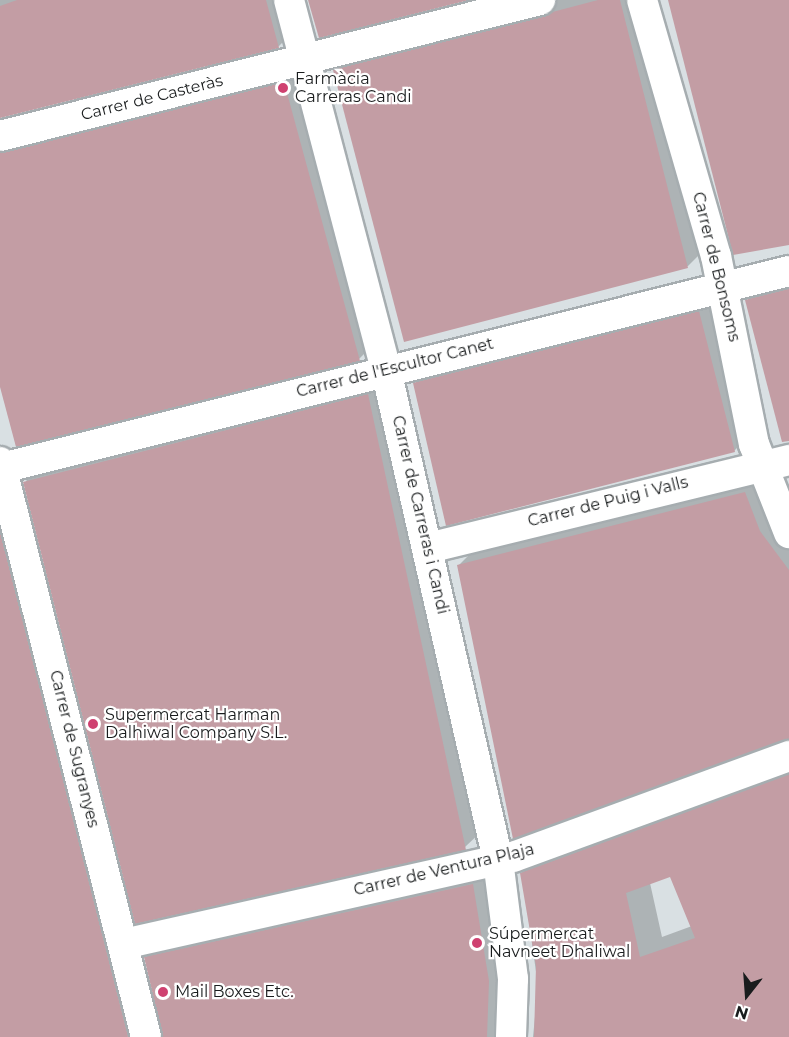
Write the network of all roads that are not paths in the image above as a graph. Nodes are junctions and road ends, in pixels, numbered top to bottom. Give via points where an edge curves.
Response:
1 (289, 0) edge
2 (540, 0) edge
3 (642, 0) edge
4 (304, 59) junction
5 (0, 136) edge
6 (789, 271) edge
7 (723, 285) junction
8 (386, 369) junction
9 (776, 462) edge
10 (1, 465) edge
11 (789, 533) edge
12 (428, 548) junction
13 (789, 756) edge
14 (498, 860) junction
15 (123, 944) junction
16 (146, 1037) edge
17 (511, 1037) edge

1 - 4 street, Carrer de Carreras i Candi
2 - 4 street, Carrer de Casteràs
3 - 7 street, Carrer de Bonsoms
4 - 5 street, Carrer de Casteràs
4 - 8 street, Carrer de Carreras i Candi
6 - 7 street, Carrer de l'Escultor Canet
7 - 8 street, Carrer de l'Escultor Canet
7 - 9 street, Carrer de Bonsoms
8 - 10 street, Carrer de l'Escultor Canet
8 - 12 street, Carrer de Carreras i Candi
9 - 11 street, Carrer de Bonsoms
9 - 12 street, Carrer de Puig i Valls
10 - 15 street, Carrer de Sugranyes
12 - 14 street, Carrer de Carreras i Candi
13 - 14 street, Carrer de Ventura Plaja
14 - 15 street, Carrer de Ventura Plaja
14 - 17 street, Carrer de Carreras i Candi via 513,979
15 - 16 street, Carrer de Sugranyes

